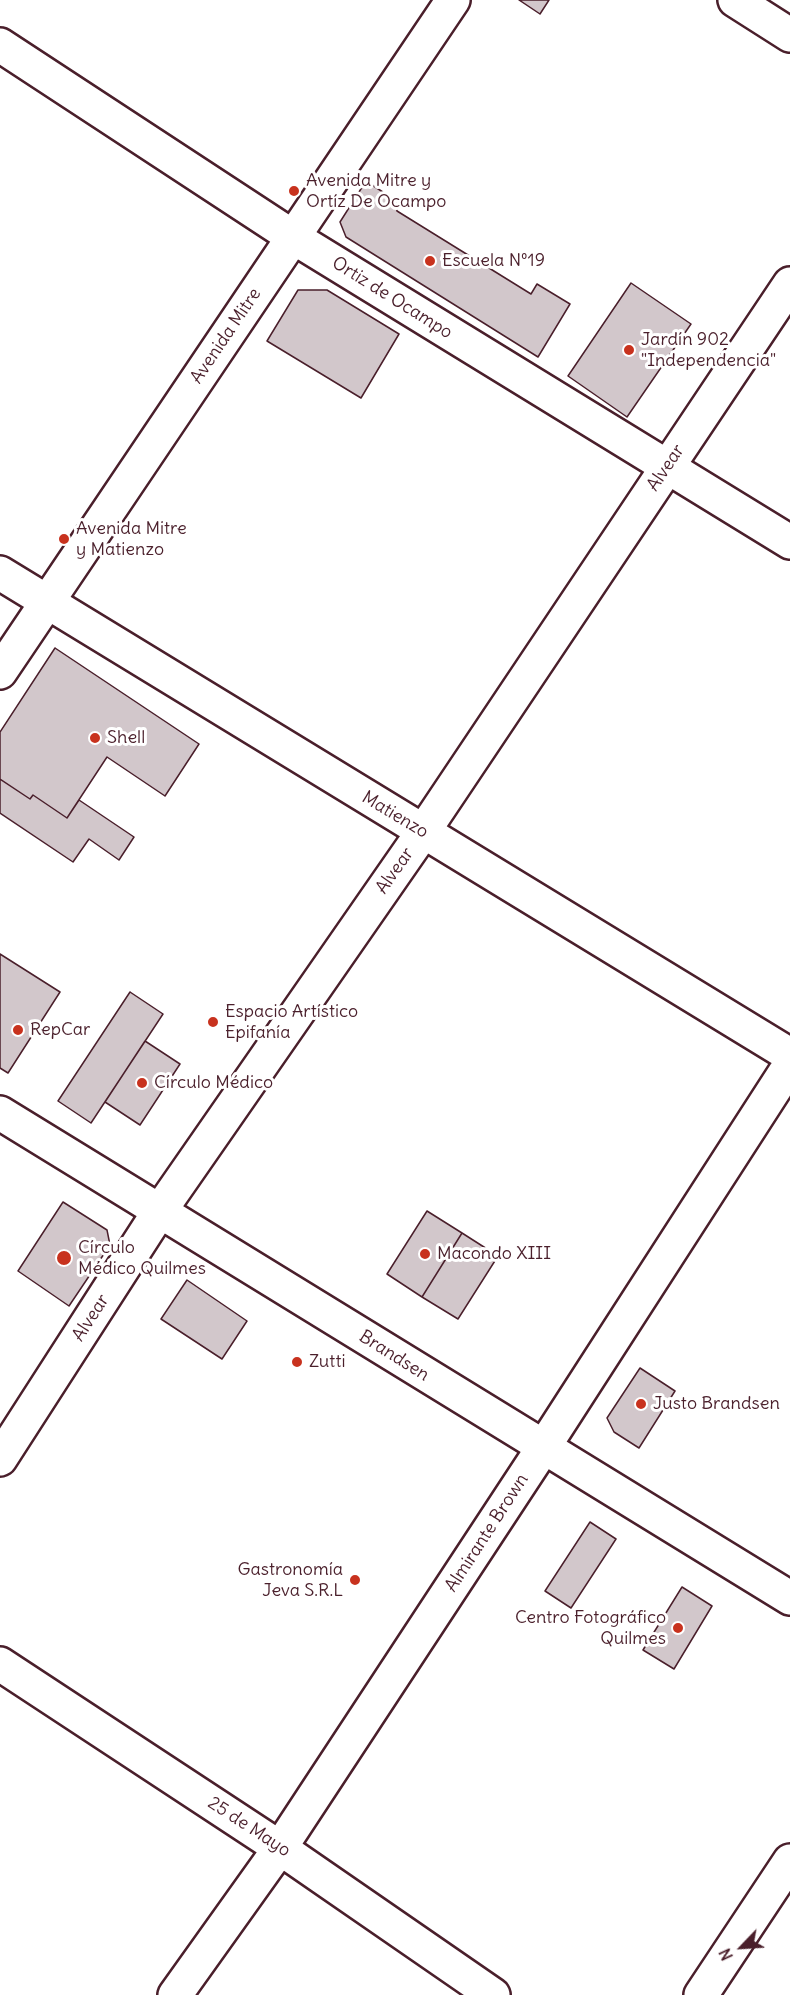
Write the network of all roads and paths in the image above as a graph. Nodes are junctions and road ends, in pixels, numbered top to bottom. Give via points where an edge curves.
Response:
1 (453, 0) edge
2 (735, 0) edge
3 (790, 35) edge
4 (0, 45) edge
5 (293, 237) junction
6 (790, 284) edge
7 (667, 467) junction
8 (790, 542) edge
9 (0, 573) edge
10 (47, 603) junction
11 (0, 672) edge
12 (423, 832) junction
13 (790, 1055) edge
14 (790, 1065) edge
15 (0, 1113) edge
16 (159, 1212) junction
17 (543, 1448) junction
18 (0, 1459) edge
19 (790, 1598) edge
20 (0, 1665) edge
21 (280, 1848) junction
22 (790, 1862) edge
23 (175, 1995) edge
24 (493, 1995) edge
25 (701, 1995) edge

1 - 5 street, Avenida Mitre
2 - 3 street
4 - 5 street, Ortiz de Ocampo
5 - 7 street, Ortiz de Ocampo
5 - 10 street, Avenida Mitre
6 - 7 street, Alvear
7 - 8 street, Ortiz de Ocampo
7 - 12 street, Alvear
9 - 10 street, Matienzo
10 - 11 street, Avenida Mitre
10 - 12 street, Matienzo
12 - 13 street, Matienzo
12 - 16 street, Alvear
14 - 17 street, Almirante Brown
15 - 16 street, Brandsen
16 - 17 street, Brandsen
16 - 18 street, Alvear
17 - 19 street, Brandsen
17 - 21 street, Almirante Brown
20 - 21 street, 25 de Mayo
21 - 23 street, Almirante Brown
21 - 24 street, 25 de Mayo
22 - 25 street

